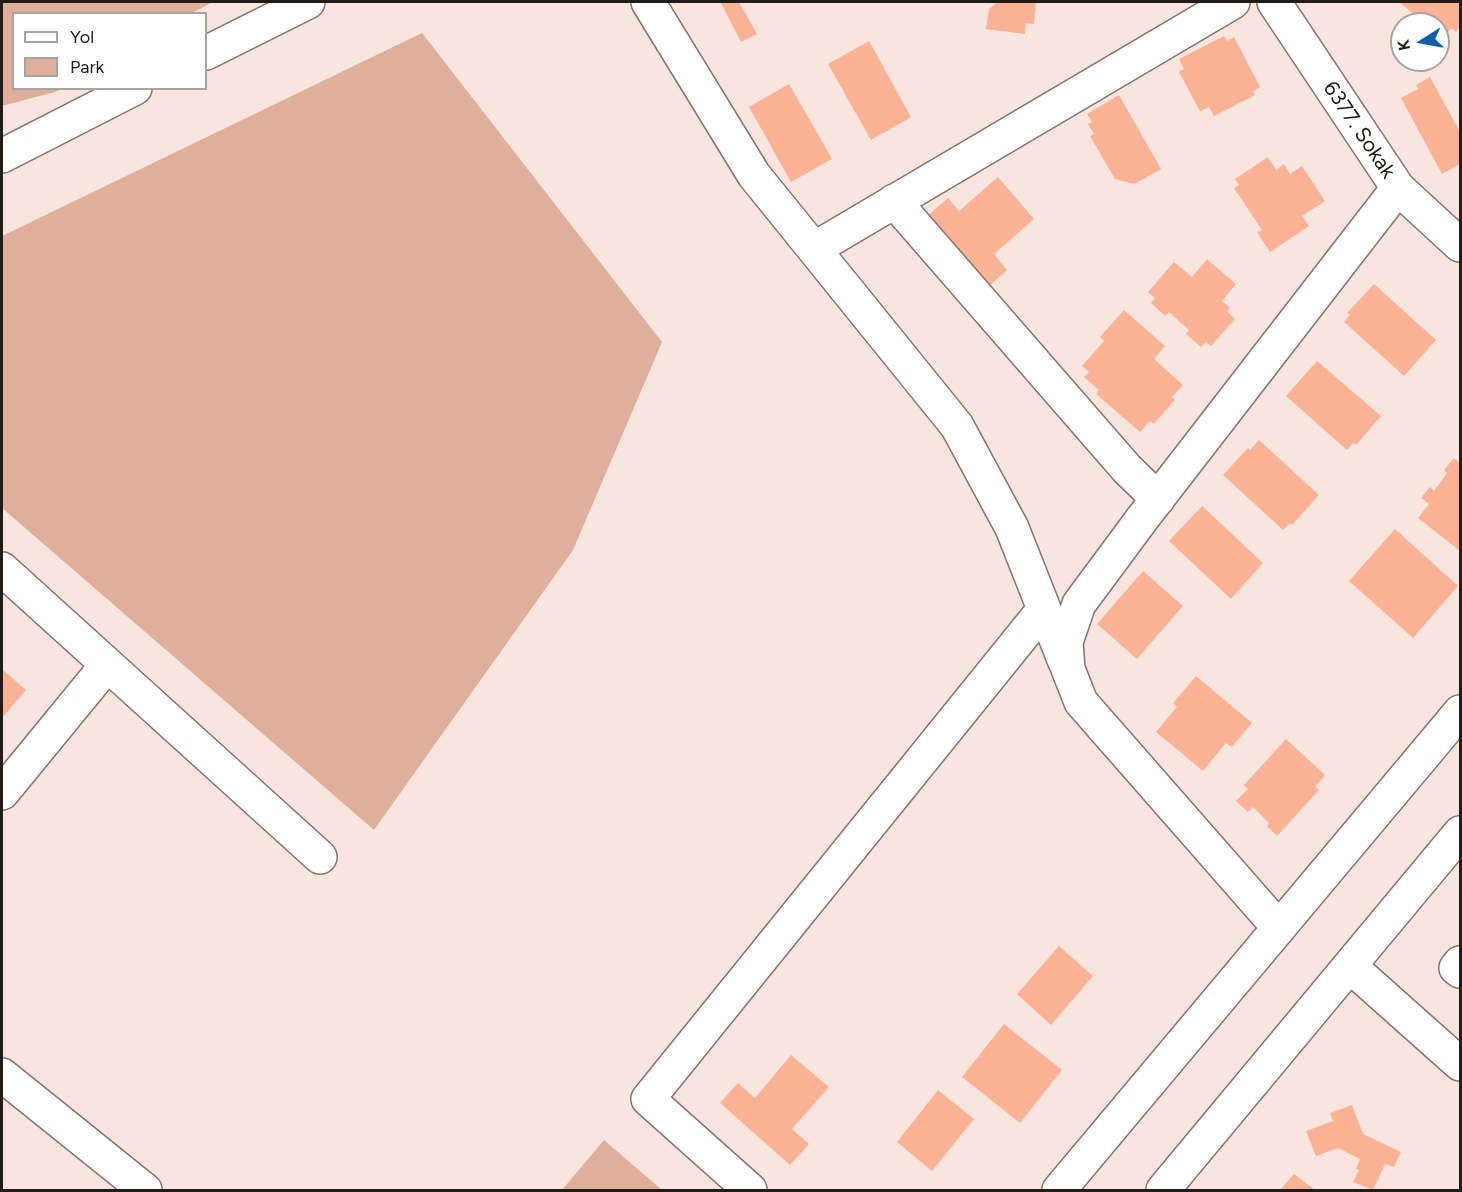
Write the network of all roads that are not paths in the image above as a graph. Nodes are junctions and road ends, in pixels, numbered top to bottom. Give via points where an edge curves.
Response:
1 (308, 2) edge
2 (648, 2) edge
3 (1233, 2) edge
4 (1274, 2) edge
5 (207, 52) edge
6 (131, 90) edge
7 (2, 156) edge
8 (1398, 188) junction
9 (894, 201) junction
10 (1461, 245) edge
11 (814, 249) junction
12 (1158, 499) junction
13 (2, 569) edge
14 (1044, 609) junction
15 (107, 665) junction
16 (1068, 669) junction
17 (1461, 712) edge
18 (2, 794) edge
19 (1461, 833) edge
20 (320, 857) dead end
21 (1279, 928) junction
22 (1461, 963) edge
23 (1351, 966) junction
24 (1461, 971) edge
25 (1461, 1064) edge
26 (2, 1075) edge
27 (145, 1191) edge
28 (750, 1191) edge
29 (1059, 1191) edge
30 (1163, 1191) edge

1 - 5 street
2 - 11 street via 754,175
3 - 9 street
4 - 8 street, 6377. Sokak
6 - 7 street
8 - 10 street, 6377. Sokak
8 - 12 street
9 - 11 street
9 - 12 street via 1127,469
11 - 14 street via 957,426 1012,528
12 - 16 street via 1079,604 1066,642
13 - 15 street
14 - 16 street
14 - 28 street via 648,1099
15 - 18 street
15 - 20 street
16 - 21 street via 1081,702
17 - 21 street
19 - 23 street
21 - 29 street
22 - 24 street via 1456,968
23 - 25 street
23 - 30 street
26 - 27 street

